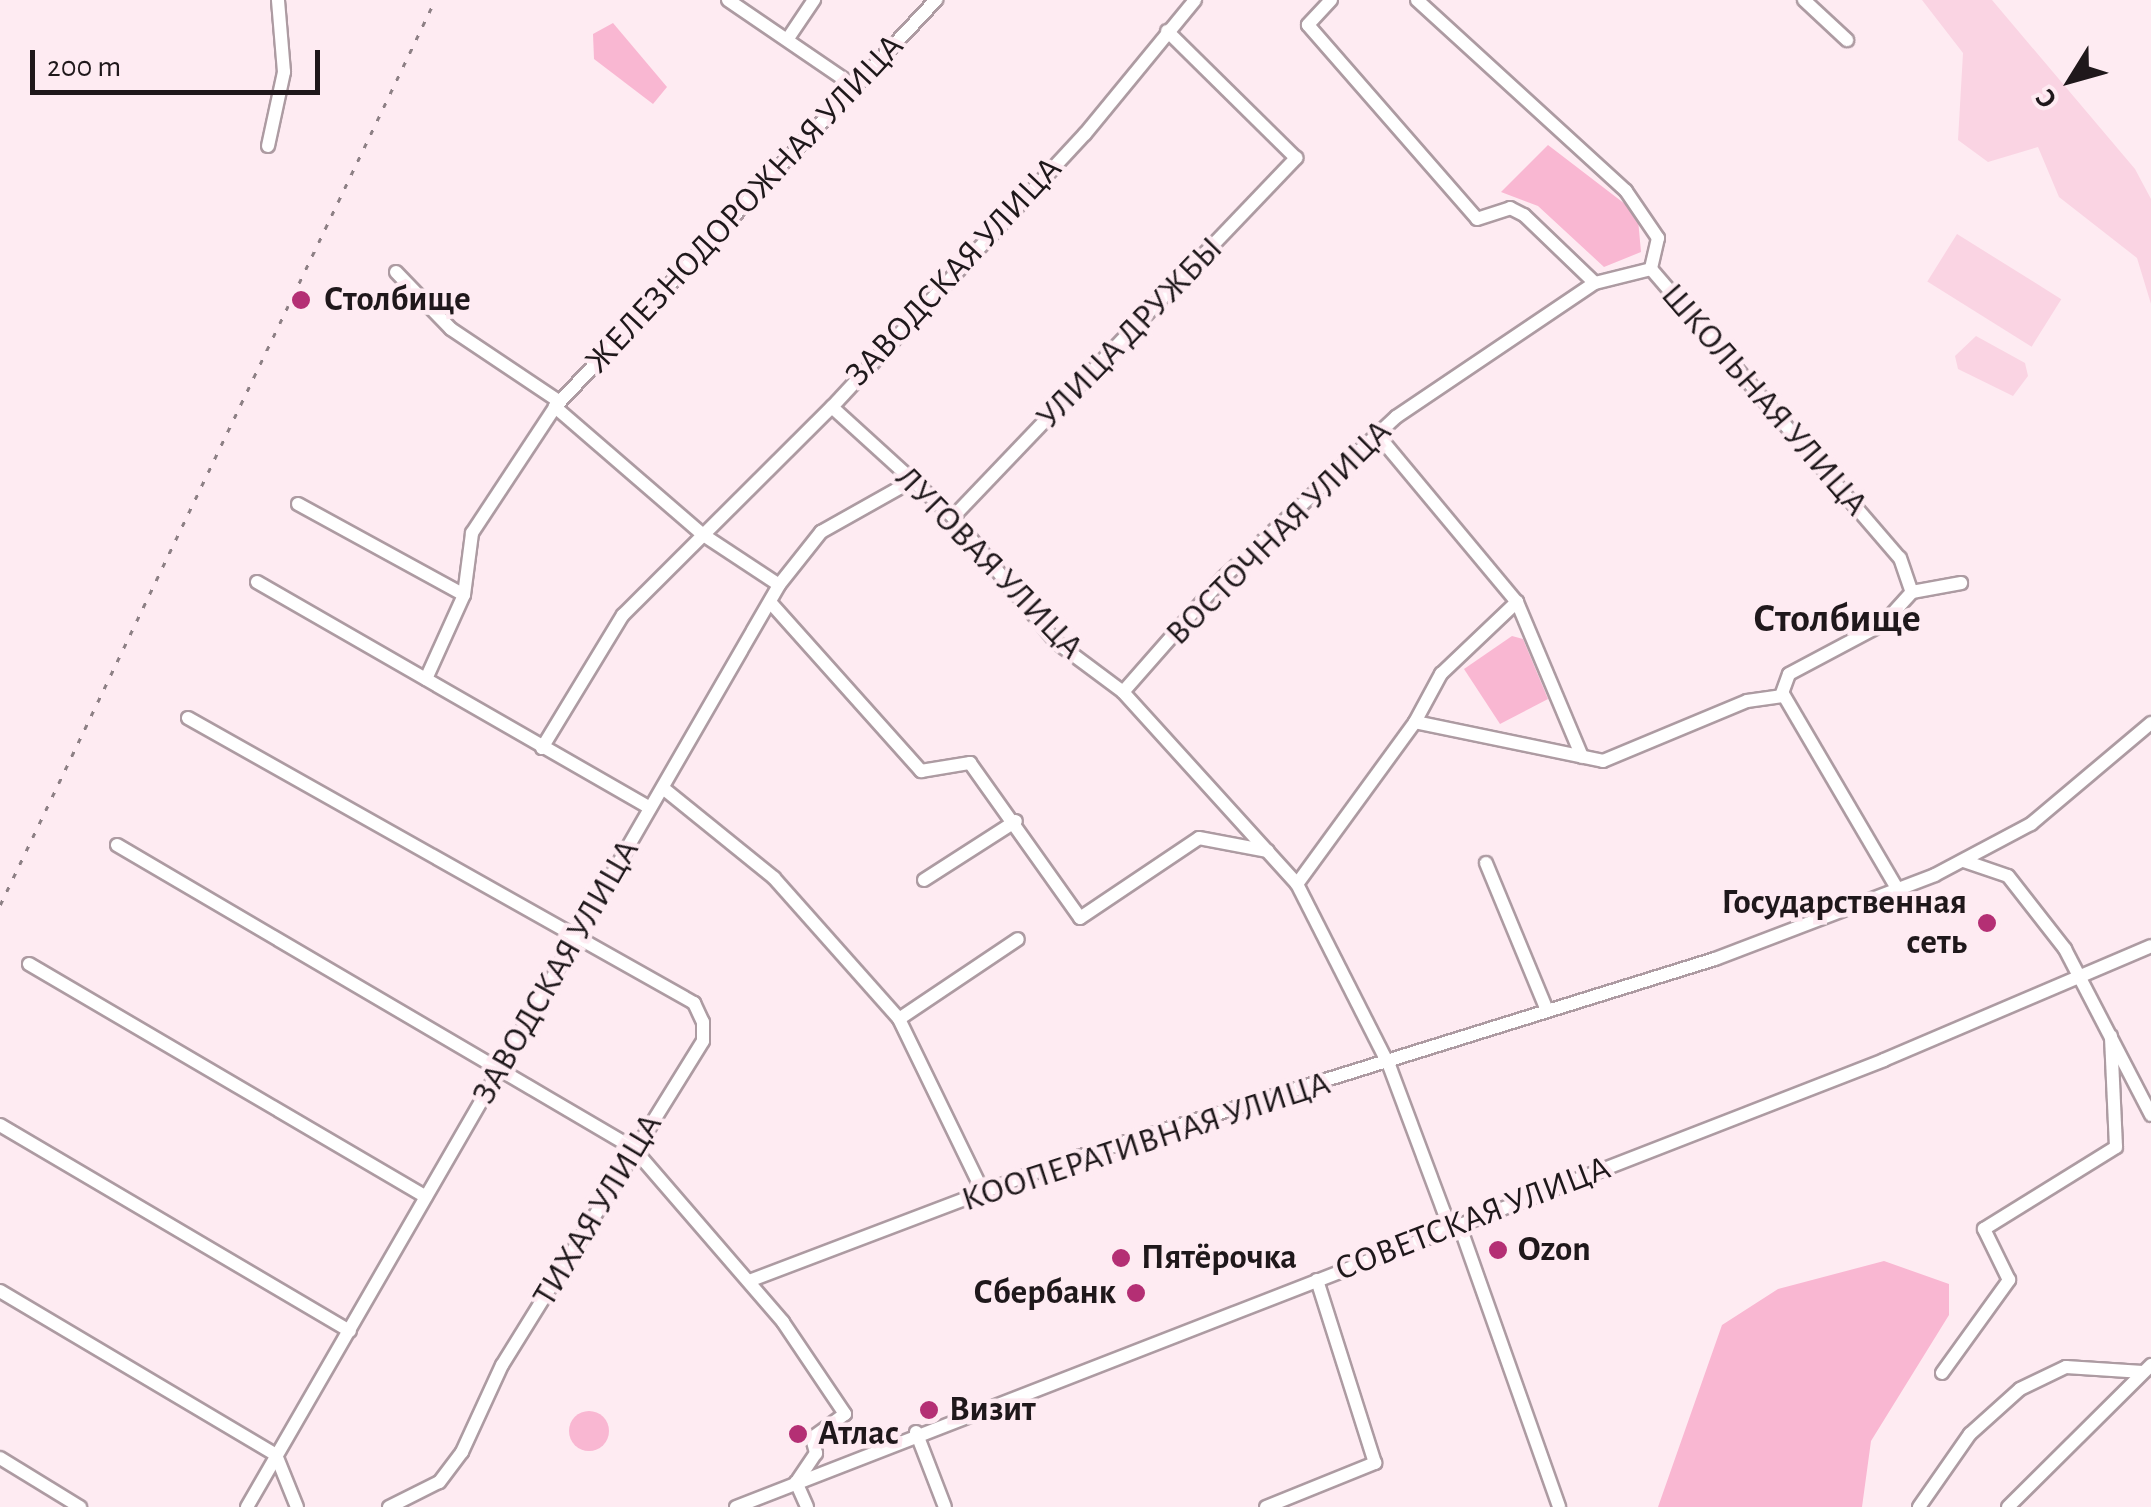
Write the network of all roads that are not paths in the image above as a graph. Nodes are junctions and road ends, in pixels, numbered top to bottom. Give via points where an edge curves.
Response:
1 (278, 0) edge
2 (728, 0) edge
3 (814, 0) edge
4 (936, 0) edge
5 (1195, 0) edge
6 (1331, 0) edge
7 (1417, 0) edge
8 (1804, 0) edge
9 (1167, 32) junction
10 (788, 37) junction
11 (1847, 40) dead end
12 (851, 84) junction
13 (268, 146) dead end
14 (1650, 269) junction
15 (396, 272) dead end
16 (1595, 283) junction
17 (554, 407) junction
18 (832, 407) junction
19 (1380, 439) junction
20 (912, 481) junction
21 (298, 504) dead end
22 (953, 517) junction
23 (702, 534) junction
24 (258, 582) dead end
25 (1961, 582) dead end
26 (780, 585) junction
27 (1912, 592) junction
28 (464, 595) junction
29 (770, 602) junction
30 (1517, 602) junction
31 (426, 679) junction
32 (1124, 692) junction
33 (1783, 694) junction
34 (188, 718) dead end
35 (1415, 722) junction
36 (2151, 723) edge
37 (542, 748) junction
38 (1582, 757) junction
39 (663, 788) junction
40 (650, 808) junction
41 (1016, 821) junction
42 (117, 845) dead end
43 (1268, 850) junction
44 (1964, 861) junction
45 (1486, 864) dead end
46 (924, 880) dead end
47 (1297, 884) junction
48 (1898, 890) junction
49 (1018, 939) dead end
50 (576, 940) junction
51 (2151, 946) edge
52 (29, 964) dead end
53 (2082, 980) junction
54 (1546, 1008) junction
55 (899, 1019) junction
56 (2111, 1036) junction
57 (1389, 1065) junction
58 (498, 1070) junction
59 (2151, 1115) edge
60 (0, 1125) edge
61 (633, 1148) junction
62 (983, 1192) junction
63 (426, 1196) junction
64 (1455, 1226) junction
65 (1317, 1280) junction
66 (749, 1281) junction
67 (0, 1291) edge
68 (350, 1330) junction
69 (2147, 1368) edge
70 (1942, 1373) dead end
71 (916, 1432) junction
72 (276, 1455) junction
73 (0, 1458) edge
74 (796, 1482) junction
75 (80, 1507) edge
76 (246, 1507) edge
77 (297, 1507) edge
78 (389, 1507) edge
79 (736, 1507) edge
80 (807, 1507) edge
81 (945, 1507) edge
82 (1266, 1507) edge
83 (1559, 1507) edge
84 (1919, 1507) edge
85 (2008, 1507) edge

1 - 13 street via 284,72
2 - 10 street
3 - 10 street
4 - 12 street, ЖЕЛЕЗНОДОРОЖНАЯ УЛИЦА
5 - 9 street, ЗАВОДСКАЯ УЛИЦА
6 - 16 street via 1308,25 1476,219 1510,208 1524,215
7 - 14 street, ШКОЛЬНАЯ УЛИЦА via 1626,190 1658,238
8 - 11 street
9 - 18 street, ЗАВОДСКАЯ УЛИЦА via 1085,134
9 - 22 street, УЛИЦА ДРУЖБЫ via 1296,158
10 - 12 street
12 - 17 street, ЖЕЛЕЗНОДОРОЖНАЯ УЛИЦА
14 - 16 street, ВОСТОЧНАЯ УЛИЦА
14 - 27 street, ШКОЛЬНАЯ УЛИЦА via 1900,558
15 - 17 street via 452,329 556,400
16 - 19 street, ВОСТОЧНАЯ УЛИЦА via 1396,416
17 - 23 street
17 - 28 street, ЖЕЛЕЗНОДОРОЖНАЯ УЛИЦА via 472,533
18 - 20 street, ЛУГОВАЯ УЛИЦА
18 - 23 street, ЗАВОДСКАЯ УЛИЦА
19 - 30 street
19 - 32 street, ВОСТОЧНАЯ УЛИЦА via 1224,578
20 - 22 street, ЛУГОВАЯ УЛИЦА
20 - 26 street, ЗАВОДСКАЯ УЛИЦА via 821,532
21 - 28 street
22 - 32 street, ЛУГОВАЯ УЛИЦА via 1056,642
23 - 26 street
23 - 37 street, ЗАВОДСКАЯ УЛИЦА via 623,615
24 - 31 street
25 - 27 street
26 - 29 street, ЗАВОДСКАЯ УЛИЦА
27 - 33 street via 1883,624 1789,674
28 - 31 street, ЖЕЛЕЗНОДОРОЖНАЯ УЛИЦА
29 - 39 street, ЗАВОДСКАЯ УЛИЦА
29 - 41 street via 921,771 970,764
30 - 35 street via 1441,674
30 - 38 street
31 - 37 street
32 - 43 street, ЛУГОВАЯ УЛИЦА
33 - 38 street via 1603,762
33 - 48 street
34 - 50 street, ТИХАЯ УЛИЦА
35 - 38 street
35 - 47 street
36 - 44 street, КООПЕРАТИВНАЯ УЛИЦА via 2031,824
37 - 40 street
39 - 40 street, ЗАВОДСКАЯ УЛИЦА
39 - 55 street via 774,878
40 - 50 street, ЗАВОДСКАЯ УЛИЦА
41 - 43 street via 1080,918 1199,838
41 - 46 street
42 - 58 street
43 - 47 street, ЛУГОВАЯ УЛИЦА
44 - 48 street, КООПЕРАТИВНАЯ УЛИЦА
44 - 53 street via 2008,876
45 - 54 street
47 - 57 street, ЛУГОВАЯ УЛИЦА
48 - 54 street, КООПЕРАТИВНАЯ УЛИЦА via 1716,960
49 - 55 street
50 - 58 street, ЗАВОДСКАЯ УЛИЦА
50 - 61 street, ТИХАЯ УЛИЦА via 694,1003 703,1022 703,1041
51 - 53 street, СОВЕТСКАЯ УЛИЦА
52 - 63 street
53 - 56 street
53 - 64 street, СОВЕТСКАЯ УЛИЦА
54 - 57 street, КООПЕРАТИВНАЯ УЛИЦА
55 - 62 street
56 - 59 street
56 - 70 street via 2116,1147 1984,1229 2009,1280
57 - 62 street, КООПЕРАТИВНАЯ УЛИЦА
57 - 64 street, ЛУГОВАЯ УЛИЦА
58 - 61 street
58 - 63 street, ЗАВОДСКАЯ УЛИЦА
60 - 68 street
61 - 66 street
61 - 78 street, ТИХАЯ УЛИЦА via 502,1364 462,1452 440,1482
62 - 66 street, КООПЕРАТИВНАЯ УЛИЦА
63 - 68 street, ЗАВОДСКАЯ УЛИЦА
64 - 65 street, СОВЕТСКАЯ УЛИЦА
64 - 83 street, ЛУГОВАЯ УЛИЦА
65 - 71 street, СОВЕТСКАЯ УЛИЦА
65 - 82 street via 1376,1462
66 - 74 street via 845,1414 812,1438 816,1453
67 - 72 street
68 - 72 street, ЗАВОДСКАЯ УЛИЦА
69 - 84 street via 2066,1367 2020,1390 1970,1434
69 - 85 street
71 - 74 street, СОВЕТСКАЯ УЛИЦА
71 - 81 street
72 - 76 street, ЗАВОДСКАЯ УЛИЦА
72 - 77 street
73 - 75 street
74 - 79 street, СОВЕТСКАЯ УЛИЦА
74 - 80 street

